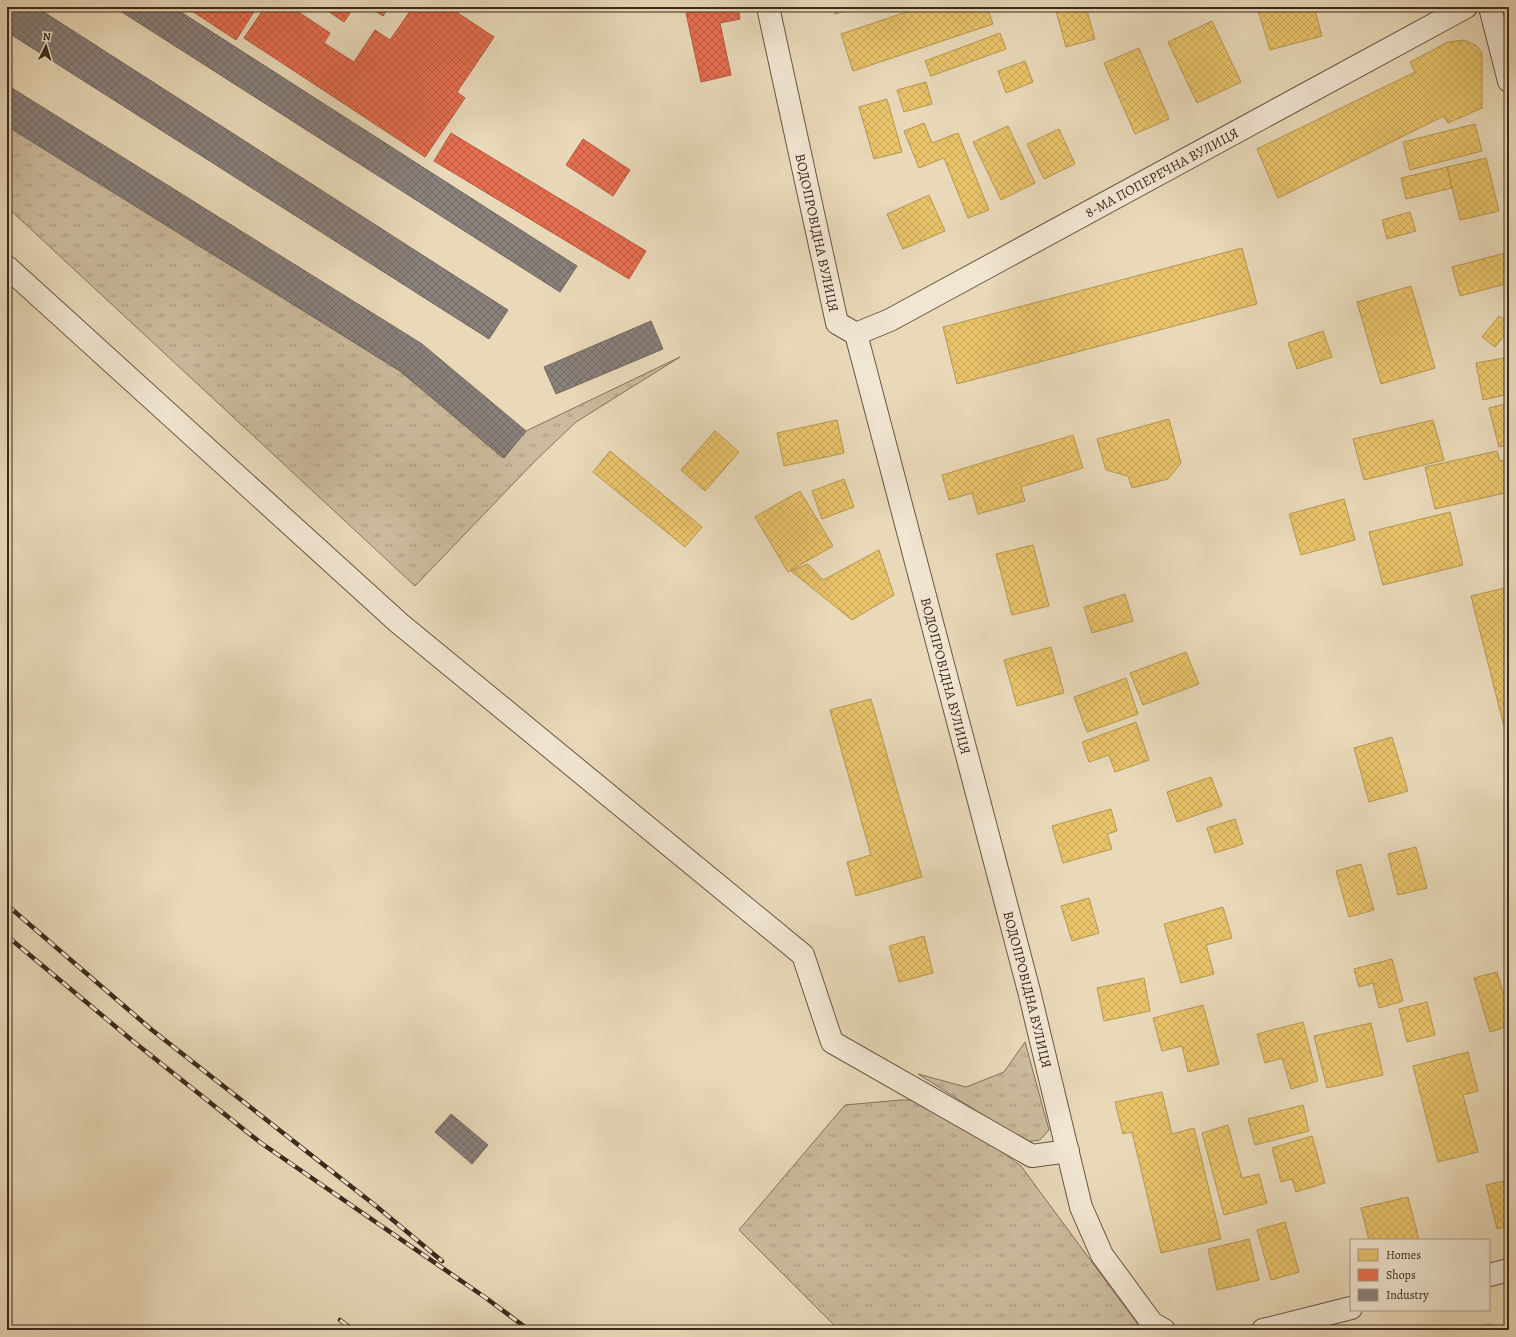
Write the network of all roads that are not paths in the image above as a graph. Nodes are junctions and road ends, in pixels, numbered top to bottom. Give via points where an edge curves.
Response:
1 (768, 7) edge
2 (1466, 7) edge
3 (1490, 7) edge
4 (1509, 81) edge
5 (7, 267) edge
6 (856, 334) junction
7 (1068, 1151) junction
8 (1509, 1270) edge
9 (1490, 1275) edge
10 (1350, 1308) edge
11 (1164, 1330) edge
12 (1263, 1330) edge

1 - 6 street, ВОДОПРОВІДНА ВУЛИЦЯ via 837,323
2 - 6 street, 8-МА ПОПЕРЕЧНА ВУЛИЦЯ via 890,320
3 - 4 street
5 - 7 street via 399,623 803,955 832,1042 1032,1156
6 - 7 street, ВОДОПРОВІДНА ВУЛИЦЯ via 1029,991
7 - 11 street, ВОДОПРОВІДНА ВУЛИЦЯ via 1081,1207 1102,1255 1152,1323
8 - 9 street
10 - 12 street

